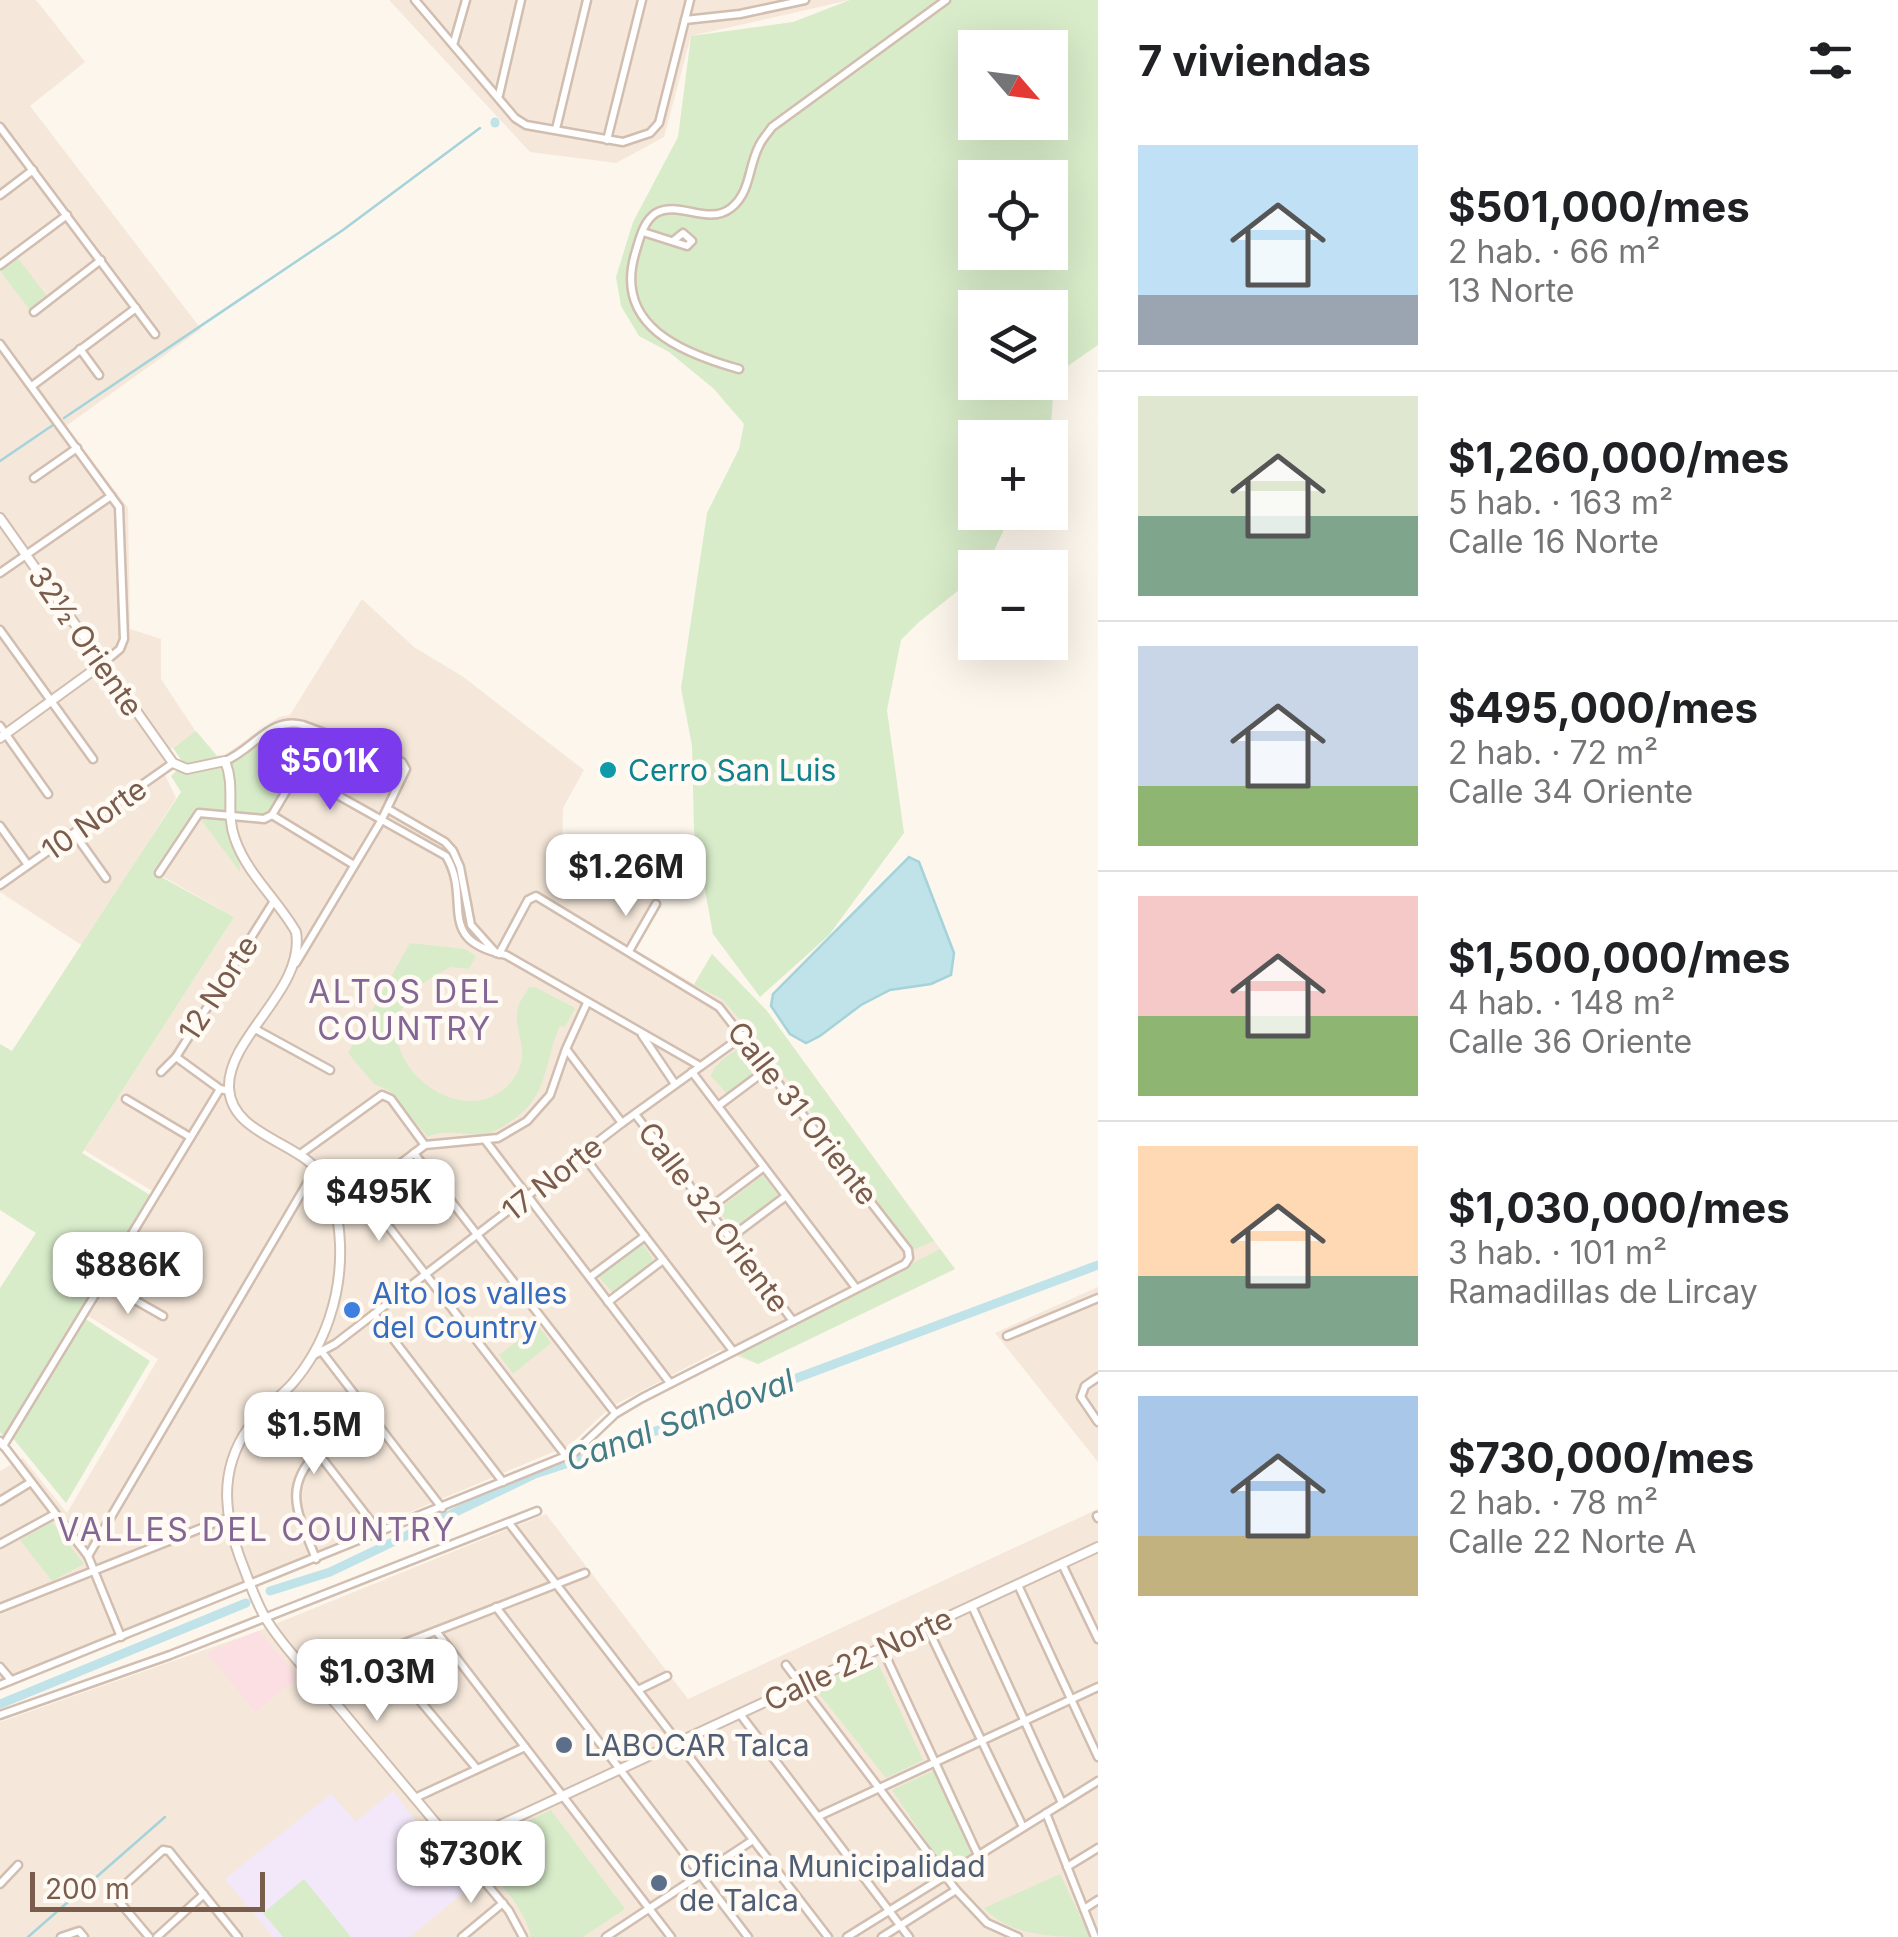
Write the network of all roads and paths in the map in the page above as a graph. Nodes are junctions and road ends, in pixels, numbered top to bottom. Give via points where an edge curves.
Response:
1 (415, 0) edge
2 (466, 0) edge
3 (521, 0) edge
4 (587, 0) edge
5 (642, 0) edge
6 (690, 0) edge
7 (806, 0) edge
8 (931, 0) edge
9 (942, 2) edge
10 (925, 16) junction
11 (686, 20) junction
12 (454, 43) junction
13 (498, 96) junction
14 (0, 127) edge
15 (556, 129) junction
16 (607, 140) junction
17 (33, 170) junction
18 (0, 195) edge
19 (67, 214) junction
20 (643, 232) junction
21 (673, 241) dead end
22 (101, 260) junction
23 (0, 265) edge
24 (136, 308) junction
25 (34, 312) dead end
26 (155, 334) dead end
27 (0, 344) edge
28 (80, 349) junction
29 (739, 369) dead end
30 (99, 375) dead end
31 (32, 386) junction
32 (76, 448) junction
33 (34, 478) dead end
34 (111, 496) junction
35 (0, 518) edge
36 (26, 555) junction
37 (0, 574) edge
38 (0, 630) edge
39 (102, 664) junction
40 (52, 701) junction
41 (321, 732) junction
42 (2, 733) edge
43 (94, 759) dead end
44 (225, 761) junction
45 (173, 764) junction
46 (298, 774) junction
47 (48, 794) dead end
48 (388, 809) junction
49 (231, 815) junction
50 (272, 816) junction
51 (381, 820) junction
52 (0, 826) edge
53 (74, 833) junction
54 (451, 856) junction
55 (28, 865) junction
56 (354, 866) junction
57 (159, 873) dead end
58 (106, 878) dead end
59 (0, 885) edge
60 (274, 901) junction
61 (656, 904) dead end
62 (629, 951) junction
63 (498, 953) junction
64 (292, 968) junction
65 (588, 1002) junction
66 (256, 1029) junction
67 (641, 1034) junction
68 (744, 1035) junction
69 (566, 1049) junction
70 (176, 1057) junction
71 (700, 1066) junction
72 (769, 1068) junction
73 (330, 1070) dead end
74 (160, 1072) dead end
75 (692, 1072) junction
76 (675, 1084) junction
77 (224, 1090) junction
78 (126, 1099) dead end
79 (718, 1106) junction
80 (635, 1114) junction
81 (622, 1123) junction
82 (190, 1137) junction
83 (486, 1140) junction
84 (425, 1144) junction
85 (414, 1153) junction
86 (582, 1154) junction
87 (299, 1155) junction
88 (764, 1166) junction
89 (316, 1168) junction
90 (362, 1192) junction
91 (528, 1196) junction
92 (786, 1196) junction
93 (708, 1209) junction
94 (337, 1212) junction
95 (477, 1235) junction
96 (645, 1236) junction
97 (730, 1238) junction
98 (663, 1260) junction
99 (425, 1274) junction
100 (590, 1278) junction
101 (103, 1282) junction
102 (856, 1288) junction
103 (1098, 1298) edge
104 (608, 1302) junction
105 (374, 1314) junction
106 (162, 1316) dead end
107 (792, 1320) junction
108 (1007, 1336) dead end
109 (733, 1351) junction
110 (322, 1352) junction
111 (312, 1356) junction
112 (1098, 1377) edge
113 (670, 1383) junction
114 (276, 1400) junction
115 (615, 1414) junction
116 (1098, 1422) edge
117 (2, 1444) edge
118 (318, 1452) junction
119 (566, 1456) junction
120 (31, 1482) junction
121 (503, 1482) junction
122 (0, 1501) edge
123 (442, 1508) junction
124 (537, 1511) dead end
125 (55, 1514) junction
126 (228, 1518) junction
127 (509, 1523) junction
128 (380, 1532) junction
129 (0, 1544) edge
130 (1098, 1548) edge
131 (88, 1556) junction
132 (316, 1559) junction
133 (1062, 1564) junction
134 (95, 1569) junction
135 (585, 1572) dead end
136 (556, 1584) junction
137 (251, 1585) junction
138 (1018, 1585) junction
139 (972, 1606) junction
140 (496, 1607) junction
141 (0, 1608) edge
142 (266, 1618) junction
143 (927, 1627) junction
144 (436, 1631) junction
145 (121, 1637) junction
146 (1098, 1639) edge
147 (882, 1648) junction
148 (380, 1653) junction
149 (786, 1665) dead end
150 (0, 1667) edge
151 (667, 1676) dead end
152 (315, 1678) junction
153 (10, 1680) junction
154 (0, 1685) edge
155 (801, 1686) junction
156 (1098, 1687) edge
157 (638, 1690) junction
158 (1071, 1700) junction
159 (0, 1714) edge
160 (740, 1714) junction
161 (1025, 1720) junction
162 (982, 1741) junction
163 (678, 1742) junction
164 (526, 1747) junction
165 (1098, 1757) edge
166 (934, 1762) junction
167 (477, 1769) junction
168 (621, 1769) junction
169 (1098, 1780) edge
170 (878, 1788) junction
171 (562, 1796) junction
172 (414, 1798) junction
173 (1062, 1803) junction
174 (1046, 1813) junction
175 (819, 1816) junction
176 (1023, 1828) junction
177 (753, 1840) junction
178 (455, 1846) junction
179 (1098, 1848) edge
180 (978, 1855) junction
181 (18, 1865) dead end
182 (1067, 1867) junction
183 (700, 1876) junction
184 (945, 1876) junction
185 (0, 1884) edge
186 (956, 1890) junction
187 (204, 1894) junction
188 (1098, 1900) edge
189 (502, 1903) junction
190 (649, 1909) junction
191 (1084, 1909) junction
192 (891, 1910) junction
193 (902, 1925) junction
194 (991, 1926) junction
195 (986, 1935) edge
196 (61, 1937) edge
197 (84, 1937) edge
198 (149, 1937) edge
199 (157, 1937) edge
200 (238, 1937) edge
201 (462, 1937) edge
202 (522, 1937) edge
203 (606, 1937) edge
204 (671, 1937) edge
205 (748, 1937) edge
206 (828, 1937) edge
207 (847, 1937) edge
208 (882, 1937) edge
209 (909, 1937) edge
210 (1018, 1937) edge
211 (1095, 1937) edge

1 - 12 street
2 - 12 street
3 - 13 street
4 - 15 street
5 - 16 street
6 - 11 street
7 - 11 street
8 - 10 street
9 - 10 street
10 - 20 street via 772,127 735,205 710,216 664,211
11 - 16 street via 660,122 650,133
12 - 13 street
13 - 15 street via 520,122
14 - 17 street
15 - 16 street
17 - 18 street
17 - 19 street
19 - 22 street
19 - 23 street
20 - 21 street
20 - 29 street via 631,282 639,313 658,335
22 - 24 street
22 - 25 street
24 - 26 street
24 - 28 street
27 - 31 street
28 - 30 street
28 - 31 street
31 - 32 street
32 - 33 street
32 - 34 street
34 - 36 street
34 - 39 street via 121,514 124,638
35 - 36 street, 32½ Oriente
36 - 37 street
36 - 39 street, 32½ Oriente
38 - 40 street
39 - 40 street
39 - 45 street, 32½ Oriente
40 - 42 street
40 - 43 street
41 - 44 street, 10 Norte via 280,724
41 - 46 street
41 - 48 street, 10 Norte via 402,762 406,769
42 - 47 street
44 - 45 street, 10 Norte via 187,769
44 - 49 street
45 - 53 street, 10 Norte
46 - 50 street
46 - 51 street
48 - 51 street
48 - 54 street via 445,842
49 - 50 street
49 - 57 street via 199,814
49 - 60 street via 240,852
50 - 56 street
51 - 54 street
51 - 56 street
52 - 55 street
53 - 55 street, 10 Norte
53 - 58 street
54 - 63 street via 463,931 473,944
55 - 59 street, 10 Norte
56 - 64 street
60 - 64 street via 296,932
60 - 70 street, 12 Norte
61 - 62 street
62 - 63 street, Calle 31 Oriente via 532,896
62 - 68 street, Calle 31 Oriente via 710,1000
63 - 65 street
64 - 66 street
65 - 67 street
65 - 69 street
66 - 73 street
66 - 77 street
67 - 71 street
67 - 76 street
68 - 71 street, 17 Norte
68 - 72 street, Calle 31 Oriente
69 - 81 street
69 - 83 street via 539,1112 505,1136
70 - 74 street, 12 Norte
70 - 77 street
71 - 75 street, 17 Norte
72 - 79 street
72 - 102 street, Calle 31 Oriente via 908,1250 905,1264
75 - 76 street, 17 Norte
75 - 79 street
76 - 80 street, 17 Norte
77 - 82 street
77 - 87 street via 246,1122
78 - 82 street
79 - 88 street
80 - 81 street, 17 Norte
80 - 93 street, Calle 32 Oriente
81 - 86 street, 17 Norte
82 - 101 street
83 - 84 street
83 - 91 street
84 - 85 street
84 - 87 street via 384,1095
85 - 90 street
85 - 95 street
86 - 91 street, 17 Norte
86 - 96 street
87 - 89 street
88 - 92 street
88 - 93 street
89 - 94 street
89 - 131 street
90 - 94 street
90 - 99 street
91 - 95 street, 17 Norte
91 - 100 street
92 - 97 street
92 - 102 street
93 - 97 street, Calle 32 Oriente
94 - 111 street via 338,1287
95 - 99 street, 17 Norte
95 - 115 street
96 - 98 street
96 - 100 street
97 - 107 street, Calle 32 Oriente
98 - 104 street
98 - 109 street
99 - 105 street, 17 Norte
99 - 119 street
100 - 104 street
101 - 106 street
101 - 117 street
102 - 107 street
103 - 108 street
104 - 113 street
105 - 110 street, 17 Norte
105 - 121 street
107 - 109 street
109 - 113 street
110 - 111 street, 17 Norte
110 - 123 street
111 - 114 street
112 - 116 street via 1081,1396
113 - 115 street
114 - 118 street
114 - 126 street via 235,1453 226,1489
115 - 119 street
117 - 120 street
118 - 128 street
118 - 132 street via 302,1470 294,1495
119 - 121 street
120 - 122 street
120 - 125 street
121 - 123 street
123 - 128 street
124 - 127 street
125 - 129 street
125 - 131 street
126 - 134 street
126 - 137 street
127 - 136 street
127 - 142 street
128 - 132 street
130 - 133 street, Calle 22 Norte
131 - 134 street
132 - 137 street
133 - 138 street, Calle 22 Norte
133 - 146 street
134 - 141 street
134 - 145 street
135 - 136 street
136 - 140 street
136 - 157 street
137 - 142 street
137 - 145 street
138 - 139 street, Calle 22 Norte
138 - 158 street
139 - 143 street, Calle 22 Norte
139 - 161 street
140 - 144 street
140 - 168 street
142 - 152 street
142 - 159 street
143 - 147 street, Calle 22 Norte
143 - 162 street
144 - 148 street
144 - 164 street
145 - 153 street
147 - 155 street, Calle 22 Norte
147 - 166 street
148 - 152 street
148 - 167 street
149 - 155 street
150 - 153 street
151 - 157 street
152 - 172 street
153 - 154 street
155 - 160 street, Calle 22 Norte
155 - 170 street
156 - 158 street
157 - 163 street
158 - 161 street
158 - 165 street
160 - 163 street, Calle 22 Norte
160 - 175 street
161 - 162 street
161 - 173 street
162 - 166 street
162 - 176 street
163 - 168 street, Calle 22 Norte
163 - 177 street
164 - 167 street
164 - 171 street
166 - 170 street
166 - 180 street
167 - 172 street
168 - 171 street, Calle 22 Norte
168 - 183 street
169 - 173 street
170 - 175 street
170 - 184 street
171 - 178 street, Calle 22 Norte
171 - 190 street
172 - 178 street
173 - 174 street
174 - 176 street
174 - 182 street
175 - 192 street
176 - 180 street
177 - 183 street
177 - 206 street
178 - 189 street
179 - 182 street
180 - 184 street
181 - 185 street
182 - 191 street
183 - 190 street
183 - 205 street
184 - 186 street
184 - 192 street
186 - 193 street
186 - 194 street
187 - 198 street via 163,1850 116,1894
187 - 199 street
187 - 200 street
188 - 191 street
189 - 201 street
189 - 202 street
190 - 203 street
190 - 204 street
191 - 211 street
192 - 193 street
192 - 207 street
193 - 208 street
193 - 209 street
194 - 195 street
194 - 210 street
196 - 197 street via 79,1931

